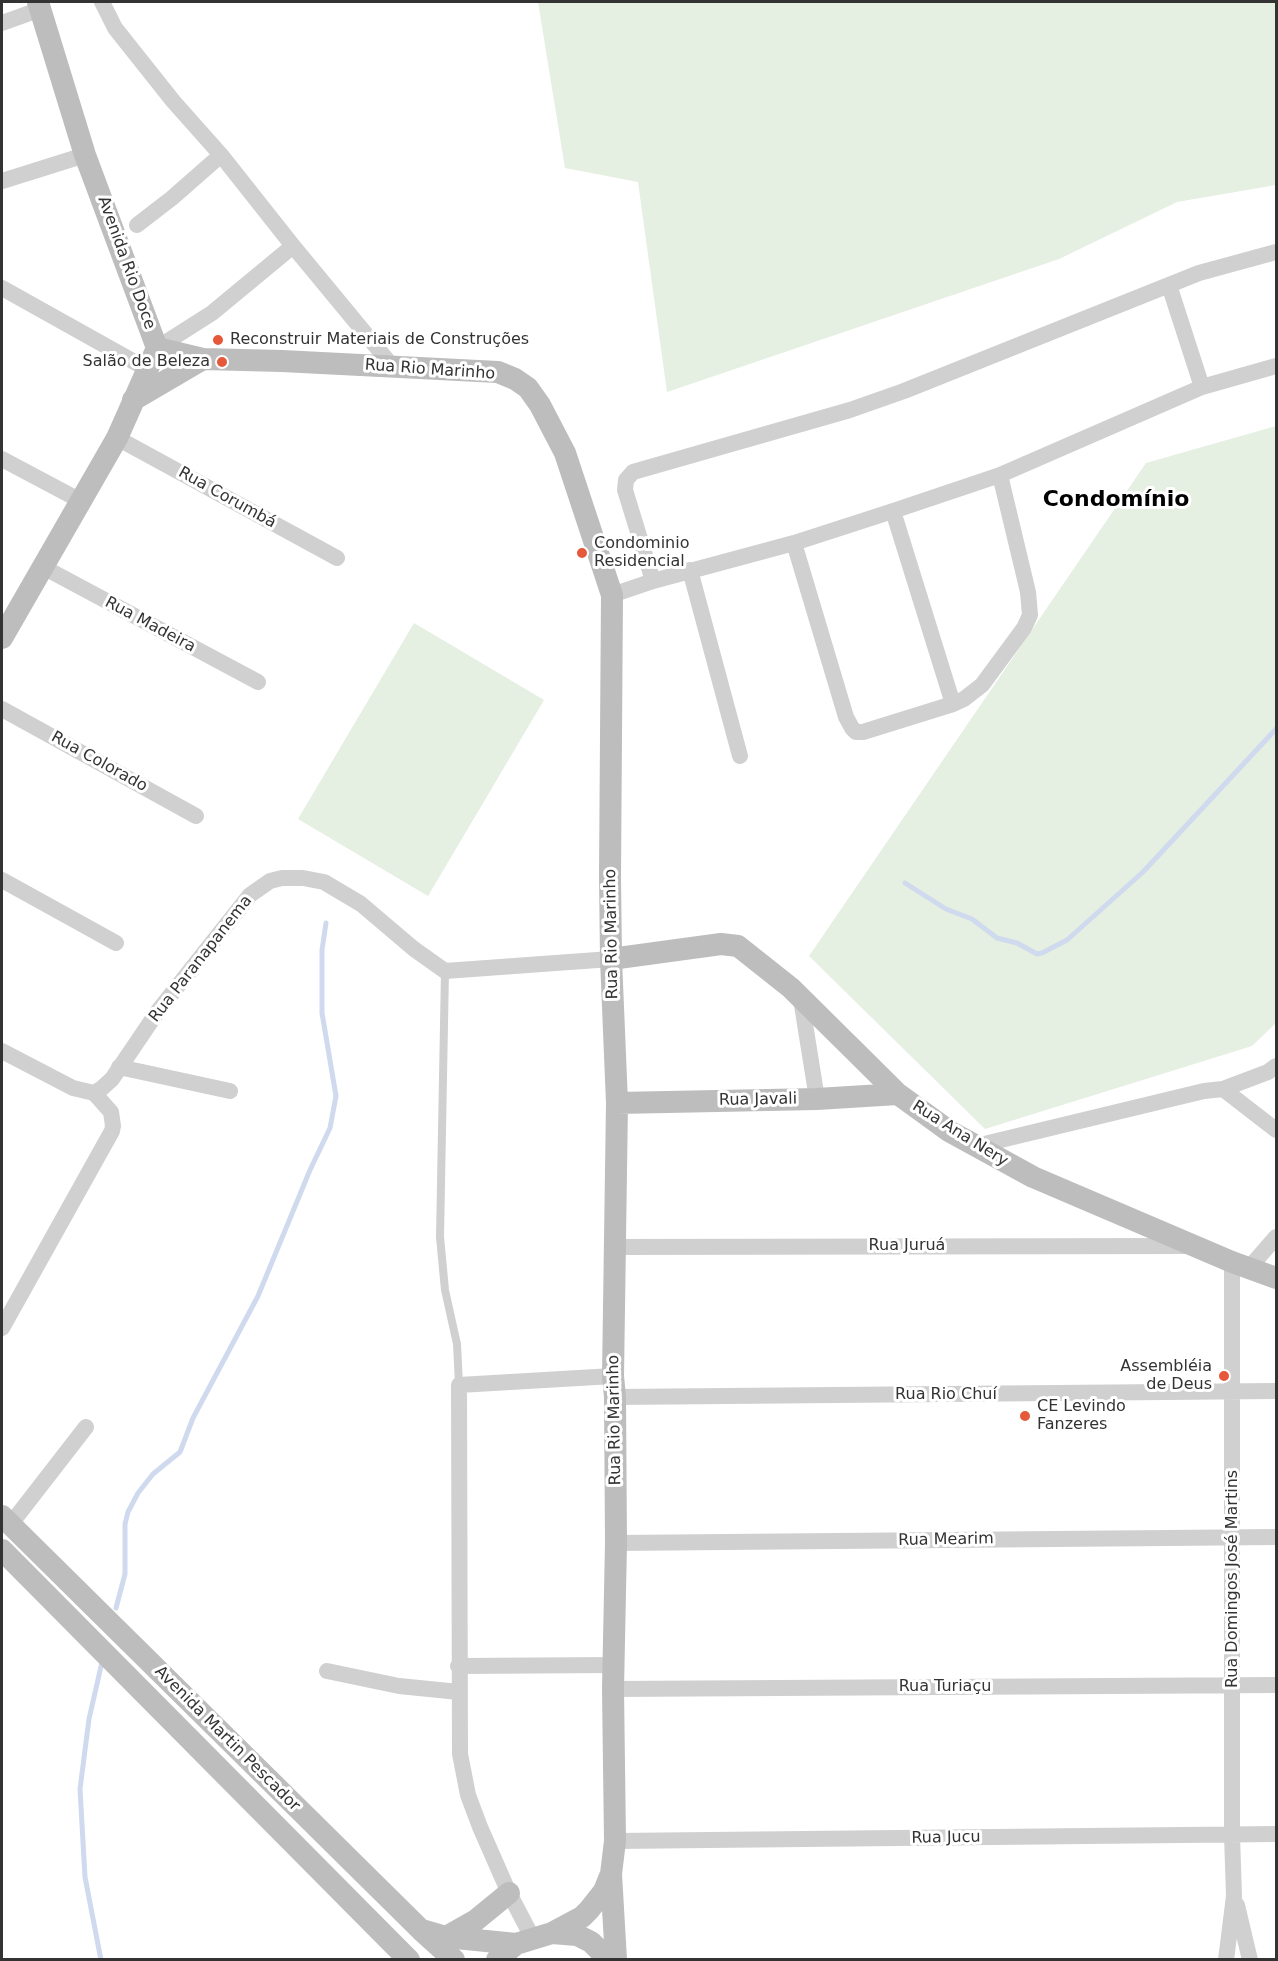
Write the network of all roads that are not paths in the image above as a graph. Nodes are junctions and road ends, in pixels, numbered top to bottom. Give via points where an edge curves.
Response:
1 (102, 2) edge
2 (40, 5) edge
3 (2, 23) edge
4 (85, 155) junction
5 (221, 155) junction
6 (2, 181) edge
7 (137, 225) dead end
8 (293, 246) junction
9 (1276, 252) edge
10 (1169, 285) junction
11 (2, 288) edge
12 (157, 348) junction
13 (203, 359) junction
14 (1276, 366) edge
15 (393, 367) junction
16 (147, 369) junction
17 (1202, 387) junction
18 (133, 400) junction
19 (117, 438) junction
20 (2, 459) edge
21 (1000, 474) junction
22 (81, 501) junction
23 (893, 511) junction
24 (794, 543) junction
25 (337, 558) dead end
26 (43, 567) junction
27 (690, 570) junction
28 (653, 581) junction
29 (612, 595) junction
30 (3, 633) edge
31 (258, 682) dead end
32 (953, 704) junction
33 (2, 709) edge
34 (740, 756) dead end
35 (196, 816) dead end
36 (2, 880) edge
37 (116, 943) dead end
38 (611, 959) junction
39 (445, 971) junction
40 (801, 999) junction
41 (2, 1051) edge
42 (1276, 1066) edge
43 (119, 1067) junction
44 (1223, 1089) junction
45 (230, 1091) dead end
46 (94, 1093) junction
47 (898, 1095) junction
48 (817, 1099) junction
49 (618, 1103) junction
50 (1276, 1130) edge
51 (976, 1146) junction
52 (1276, 1237) edge
53 (1199, 1246) junction
54 (616, 1247) junction
55 (1241, 1264) junction
56 (1276, 1278) edge
57 (2, 1328) edge
58 (459, 1385) junction
59 (614, 1387) junction
60 (1234, 1392) junction
61 (1276, 1392) edge
62 (86, 1427) dead end
63 (6, 1521) edge
64 (1234, 1536) junction
65 (1276, 1537) edge
66 (616, 1543) junction
67 (2, 1550) edge
68 (614, 1665) junction
69 (458, 1666) junction
70 (327, 1671) dead end
71 (1232, 1685) junction
72 (1276, 1685) edge
73 (613, 1689) junction
74 (459, 1692) junction
75 (1276, 1834) edge
76 (1232, 1835) junction
77 (615, 1841) junction
78 (611, 1874) junction
79 (509, 1893) junction
80 (1234, 1896) junction
81 (421, 1930) junction
82 (446, 1937) junction
83 (533, 1938) junction
84 (409, 1959) edge
85 (454, 1959) edge
86 (497, 1959) edge
87 (609, 1959) edge
88 (616, 1959) edge
89 (1226, 1959) edge
90 (1250, 1959) edge

1 - 5 street via 115,28
2 - 3 street
2 - 4 street, Avenida Rio Doce
4 - 6 street
4 - 12 street, Avenida Rio Doce
5 - 7 street
5 - 8 street
8 - 12 street via 212,313
8 - 15 street
9 - 10 street
10 - 17 street
10 - 28 street via 883,399 633,472 626,480 625,490
11 - 16 street
12 - 13 street, Rua Rio Marinho
12 - 16 street, Avenida Rio Doce
13 - 15 street, Rua Rio Marinho
13 - 18 street
14 - 17 street
15 - 29 street, Rua Rio Marinho via 498,372 528,388 565,453
16 - 18 street, Avenida Rio Doce
17 - 21 street
18 - 19 street, Avenida Rio Doce
19 - 22 street, Avenida Rio Doce
19 - 25 street, Rua Corumbá
20 - 22 street
21 - 23 street
21 - 32 street via 1030,615 982,685
22 - 26 street, Avenida Rio Doce
23 - 24 street
23 - 32 street
24 - 27 street
24 - 32 street via 852,728 863,732
26 - 30 street, Avenida Rio Doce
26 - 31 street, Rua Madeira
27 - 28 street
27 - 34 street
28 - 29 street
29 - 38 street, Rua Rio Marinho
33 - 35 street, Rua Colorado
36 - 37 street
38 - 39 street
38 - 40 street, Rua Ana Nery via 729,945 744,950
38 - 49 street, Rua Rio Marinho
39 - 43 street, Rua Paranapanema via 361,904 324,882 282,878 250,895
39 - 58 lane via 440,1237 445,1290 457,1344
40 - 47 street, Rua Ana Nery
40 - 48 street
41 - 46 street via 73,1088
42 - 44 street
43 - 45 street
43 - 46 street, Rua Paranapanema via 107,1084
44 - 50 street
44 - 51 street
46 - 57 street via 111,1112 112,1131
47 - 48 street, Rua Javali
47 - 51 street, Rua Ana Nery
48 - 49 street, Rua Javali
49 - 54 street, Rua Rio Marinho
51 - 53 street, Rua Ana Nery via 1033,1177
52 - 55 street
53 - 54 street, Rua Juruá
53 - 55 street, Rua Ana Nery
54 - 59 street, Rua Rio Marinho
55 - 56 street, Rua Ana Nery
55 - 60 street, Rua Domingos José Martins
58 - 59 street, Rua Rio Chuí
58 - 69 street
59 - 60 street, Rua Rio Chuí
59 - 66 street, Rua Rio Marinho
60 - 61 street, Rua Rio Chuí
60 - 64 street, Rua Domingos José Martins
62 - 63 street
63 - 81 street, Avenida Martin Pescador
64 - 65 street, Rua Mearim
64 - 66 street, Rua Mearim
64 - 71 street, Rua Domingos José Martins
66 - 68 street, Rua Rio Marinho
67 - 84 street, Avenida Martin Pescador
68 - 69 street
68 - 73 street, Rua Rio Marinho
69 - 74 street
70 - 74 street via 399,1686
71 - 72 street, Rua Turiaçu
71 - 73 street, Rua Turiaçu
71 - 76 street, Rua Domingos José Martins
73 - 77 street, Rua Rio Marinho
74 - 79 street via 460,1754 468,1795
75 - 76 street, Rua Jucu
76 - 77 street, Rua Jucu
76 - 80 street, Rua Domingos José Martins
77 - 78 street, Rua Rio Marinho
78 - 83 street, Rua Rio Marinho via 604,1891 582,1917
78 - 88 street, Rua Rio Marinho
79 - 82 street via 476,1920
79 - 83 street
80 - 89 street, Rua Domingos José Martins
80 - 90 street, Rua Domingos José Martins
81 - 82 street
81 - 85 street, Avenida Martin Pescador
82 - 83 street
83 - 86 street, Rua Rio Marinho
83 - 87 street via 577,1935

